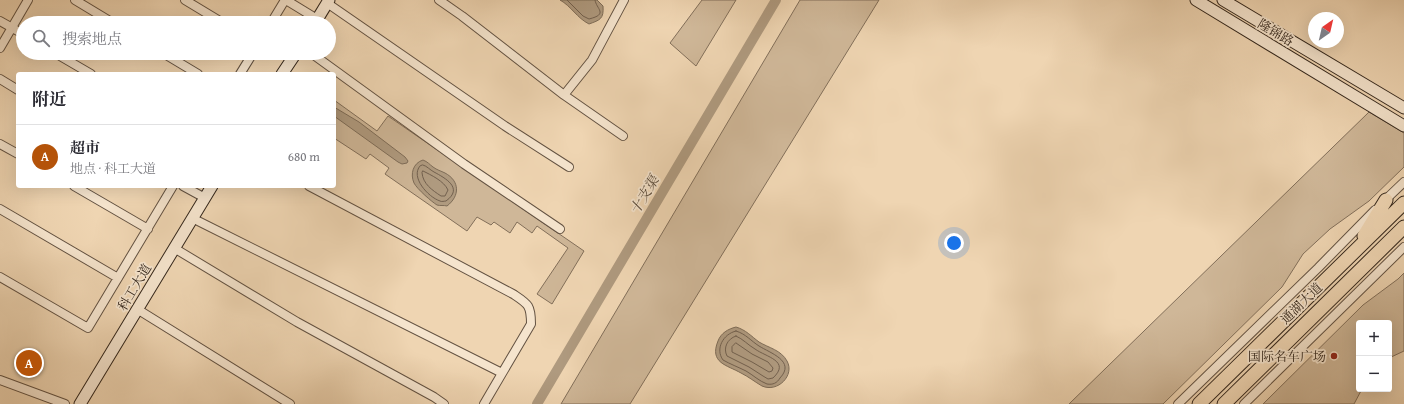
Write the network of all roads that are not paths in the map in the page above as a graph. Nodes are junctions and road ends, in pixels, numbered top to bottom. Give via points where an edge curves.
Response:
1 (28, 0) edge
2 (75, 0) edge
3 (185, 0) edge
4 (285, 0) edge
5 (439, 0) edge
6 (624, 0) edge
7 (1196, 0) edge
8 (1223, 0) edge
9 (328, 1) edge
10 (19, 16) edge
11 (101, 16) edge
12 (212, 16) edge
13 (275, 16) edge
14 (309, 16) edge
15 (319, 16) edge
16 (0, 21) edge
17 (16, 21) edge
18 (12, 28) junction
19 (16, 30) edge
20 (0, 48) edge
21 (67, 60) edge
22 (175, 60) edge
23 (249, 60) edge
24 (291, 60) edge
25 (321, 60) edge
26 (88, 72) edge
27 (195, 72) edge
28 (241, 72) edge
29 (283, 72) edge
30 (0, 79) edge
31 (16, 89) edge
32 (564, 95) junction
33 (1404, 108) edge
34 (1404, 126) edge
35 (623, 136) dead end
36 (0, 144) edge
37 (16, 153) edge
38 (570, 167) dead end
39 (1404, 182) edge
40 (77, 188) edge
41 (172, 188) edge
42 (188, 188) edge
43 (211, 188) edge
44 (313, 188) edge
45 (205, 198) junction
46 (1386, 200) junction
47 (1404, 203) edge
48 (0, 208) edge
49 (192, 218) junction
50 (1404, 227) edge
51 (148, 229) junction
52 (560, 229) dead end
53 (1404, 247) edge
54 (174, 248) junction
55 (1354, 252) junction
56 (0, 277) edge
57 (118, 278) junction
58 (137, 310) junction
59 (502, 373) junction
60 (0, 380) edge
61 (65, 404) edge
62 (80, 404) edge
63 (290, 404) edge
64 (444, 404) edge
65 (484, 404) edge
66 (1178, 404) edge
67 (1199, 404) edge
68 (1224, 404) edge
69 (1244, 404) edge

1 - 10 street
2 - 11 street
3 - 12 street
4 - 13 street
4 - 14 street
5 - 32 street
6 - 32 street via 592,60
7 - 34 main road, 隆锦路
8 - 33 main road, 隆锦路
9 - 15 main road
9 - 38 street via 505,126
16 - 18 street
17 - 18 street
18 - 19 street
18 - 20 street
21 - 26 street
22 - 27 street
23 - 28 street
24 - 29 main road
25 - 52 street via 464,164
30 - 31 street
32 - 35 street
36 - 37 street
39 - 46 street
40 - 51 street
41 - 51 street
42 - 45 street
43 - 45 main road, 科工大道
44 - 59 street via 526,302 531,311 531,324
45 - 49 main road, 科工大道
46 - 55 main road
46 - 66 street
47 - 55 main road, 通湖大道
48 - 57 street
49 - 54 main road, 科工大道
49 - 59 street
50 - 68 main road, 通湖大道
51 - 57 street
53 - 69 street
54 - 58 main road, 科工大道
54 - 64 street via 297,322 434,396
55 - 67 main road, 通湖大道
56 - 57 street via 88,328
58 - 62 main road, 科工大道
58 - 63 street
59 - 65 street
60 - 61 street

